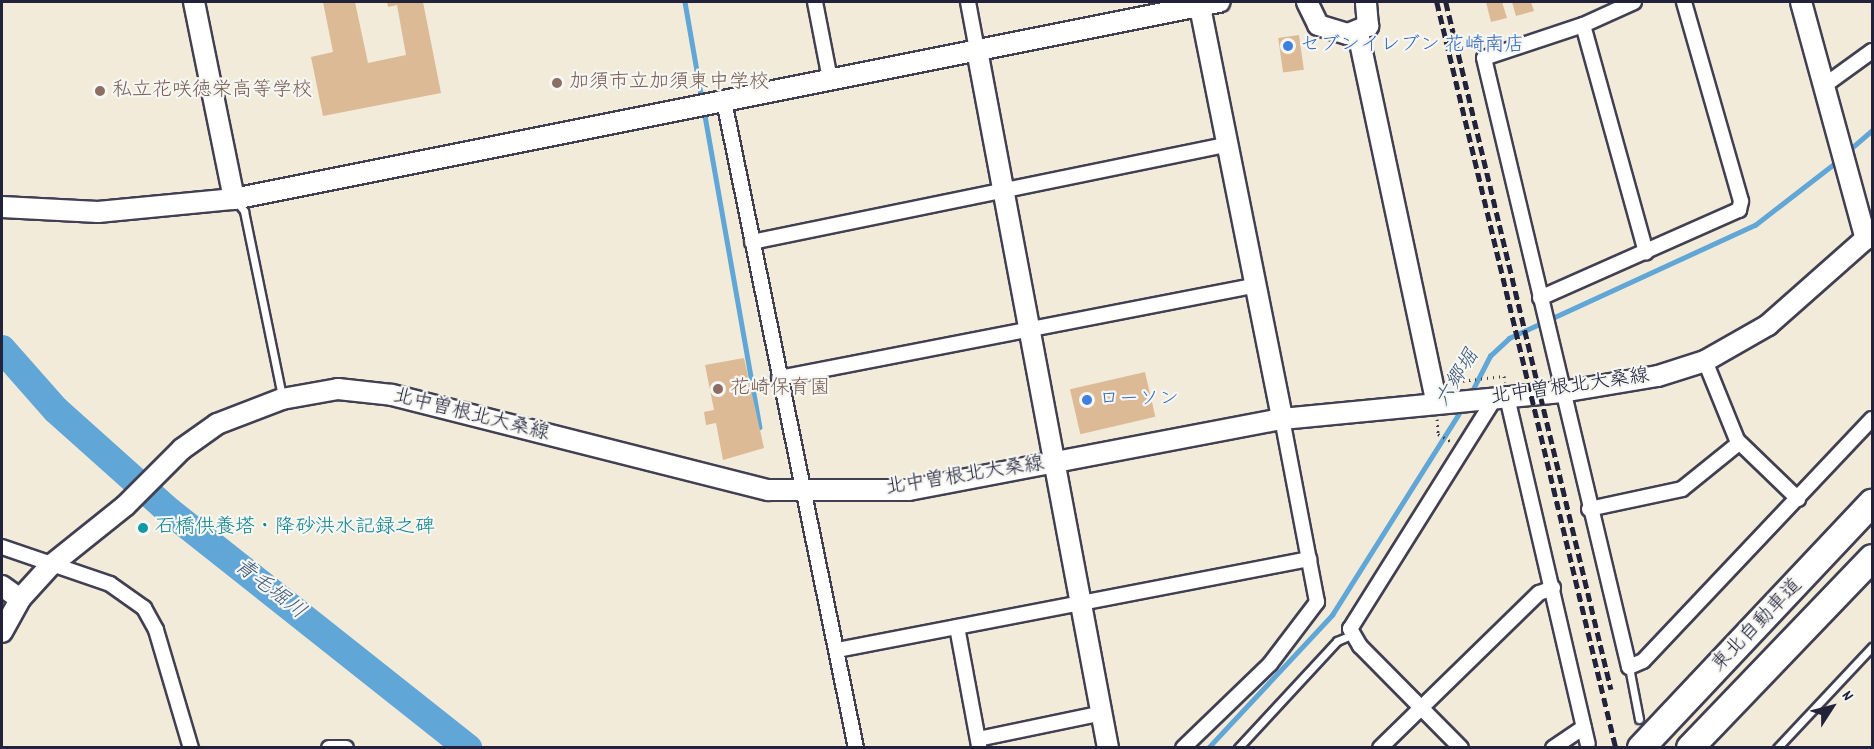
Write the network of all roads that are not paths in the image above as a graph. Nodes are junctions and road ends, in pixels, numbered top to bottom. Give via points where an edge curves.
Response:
1 (194, 2) edge
2 (815, 2) edge
3 (968, 2) edge
4 (1366, 2) edge
5 (1634, 2) edge
6 (1684, 2) edge
7 (1802, 2) edge
8 (1206, 3) edge
9 (1310, 4) edge
10 (1583, 25) junction
11 (1358, 33) junction
12 (977, 50) junction
13 (1872, 51) edge
14 (830, 79) junction
15 (1825, 85) junction
16 (724, 101) junction
17 (1226, 145) junction
18 (1002, 187) junction
19 (234, 199) junction
20 (2, 207) edge
21 (1870, 241) edge
22 (752, 242) junction
23 (1646, 252) junction
24 (1254, 286) junction
25 (1541, 303) junction
26 (1028, 328) junction
27 (1705, 361) junction
28 (779, 378) junction
29 (1562, 392) junction
30 (1495, 398) junction
31 (282, 399) junction
32 (1442, 408) junction
33 (1282, 419) junction
34 (1872, 419) edge
35 (1739, 443) junction
36 (1053, 462) junction
37 (802, 493) junction
38 (1798, 499) junction
39 (1872, 504) edge
40 (1589, 509) junction
41 (2, 547) edge
42 (1872, 558) edge
43 (1309, 559) junction
44 (50, 566) junction
45 (2, 585) edge
46 (1552, 588) junction
47 (20, 599) junction
48 (1080, 603) junction
49 (957, 627) junction
50 (2, 632) edge
51 (1351, 635) junction
52 (1872, 647) edge
53 (837, 650) junction
54 (1629, 667) junction
55 (1421, 707) junction
56 (1102, 713) junction
57 (1639, 719) dead end
58 (1584, 728) junction
59 (979, 743) edge
60 (1589, 746) edge
61 (191, 747) edge
62 (328, 747) edge
63 (346, 747) edge
64 (856, 747) edge
65 (1108, 747) edge
66 (1183, 747) edge
67 (1238, 747) edge
68 (1380, 747) edge
69 (1461, 747) edge
70 (1553, 747) edge
71 (1641, 747) edge
72 (1690, 747) edge
73 (1776, 747) edge

1 - 19 street
2 - 14 street
3 - 12 street
4 - 11 street via 1370,22
5 - 10 street
6 - 23 street via 1741,201 1739,210
7 - 15 street
8 - 12 street
8 - 17 street
9 - 11 street via 1325,31
10 - 23 street
10 - 25 street via 1484,58
11 - 32 street
12 - 14 street
12 - 18 street
13 - 15 street
14 - 16 street
15 - 21 street
16 - 19 street
16 - 22 street
17 - 18 street
17 - 24 street
18 - 22 street
18 - 26 street
19 - 20 street via 98,212
19 - 31 lane via 244,211
21 - 27 street, 北中曽根北大桑線 via 1768,325
22 - 28 street
23 - 25 street
24 - 26 street
24 - 33 street
25 - 29 street
26 - 28 street
26 - 36 street
27 - 29 street, 北中曽根北大桑線 via 1638,381
27 - 35 street
28 - 37 street
29 - 30 street, 北中曽根北大桑線
29 - 40 street
30 - 32 street, 北中曽根北大桑線
30 - 46 street
30 - 51 street via 1354,620
31 - 37 street, 北中曽根北大桑線 via 338,389 392,395 768,490
31 - 44 street, 北中曽根北大桑線 via 217,424
32 - 33 street, 北中曽根北大桑線
33 - 36 street, 北中曽根北大桑線
33 - 43 street
34 - 38 street
35 - 38 street
35 - 40 street via 1682,489
36 - 37 street, 北中曽根北大桑線 via 909,490
36 - 48 street
37 - 53 street
38 - 54 street via 1643,661
39 - 71 highway, 東北自動車道
40 - 54 street
41 - 44 street
42 - 72 highway, 東北自動車道
43 - 48 street
43 - 66 street via 1317,602 1270,664
44 - 47 street, 北中曽根北大桑線
44 - 61 street via 110,584 144,608 156,630
45 - 47 street
46 - 55 street via 1539,593
46 - 58 street
47 - 50 street, 北中曽根北大桑線
48 - 49 street
48 - 56 street
49 - 53 street
49 - 59 street
51 - 55 street
51 - 67 lane via 1337,640
52 - 73 lane
53 - 64 street
54 - 57 lane
55 - 68 street
55 - 69 street
56 - 59 street
56 - 65 street
58 - 60 street
58 - 70 street
62 - 63 street

